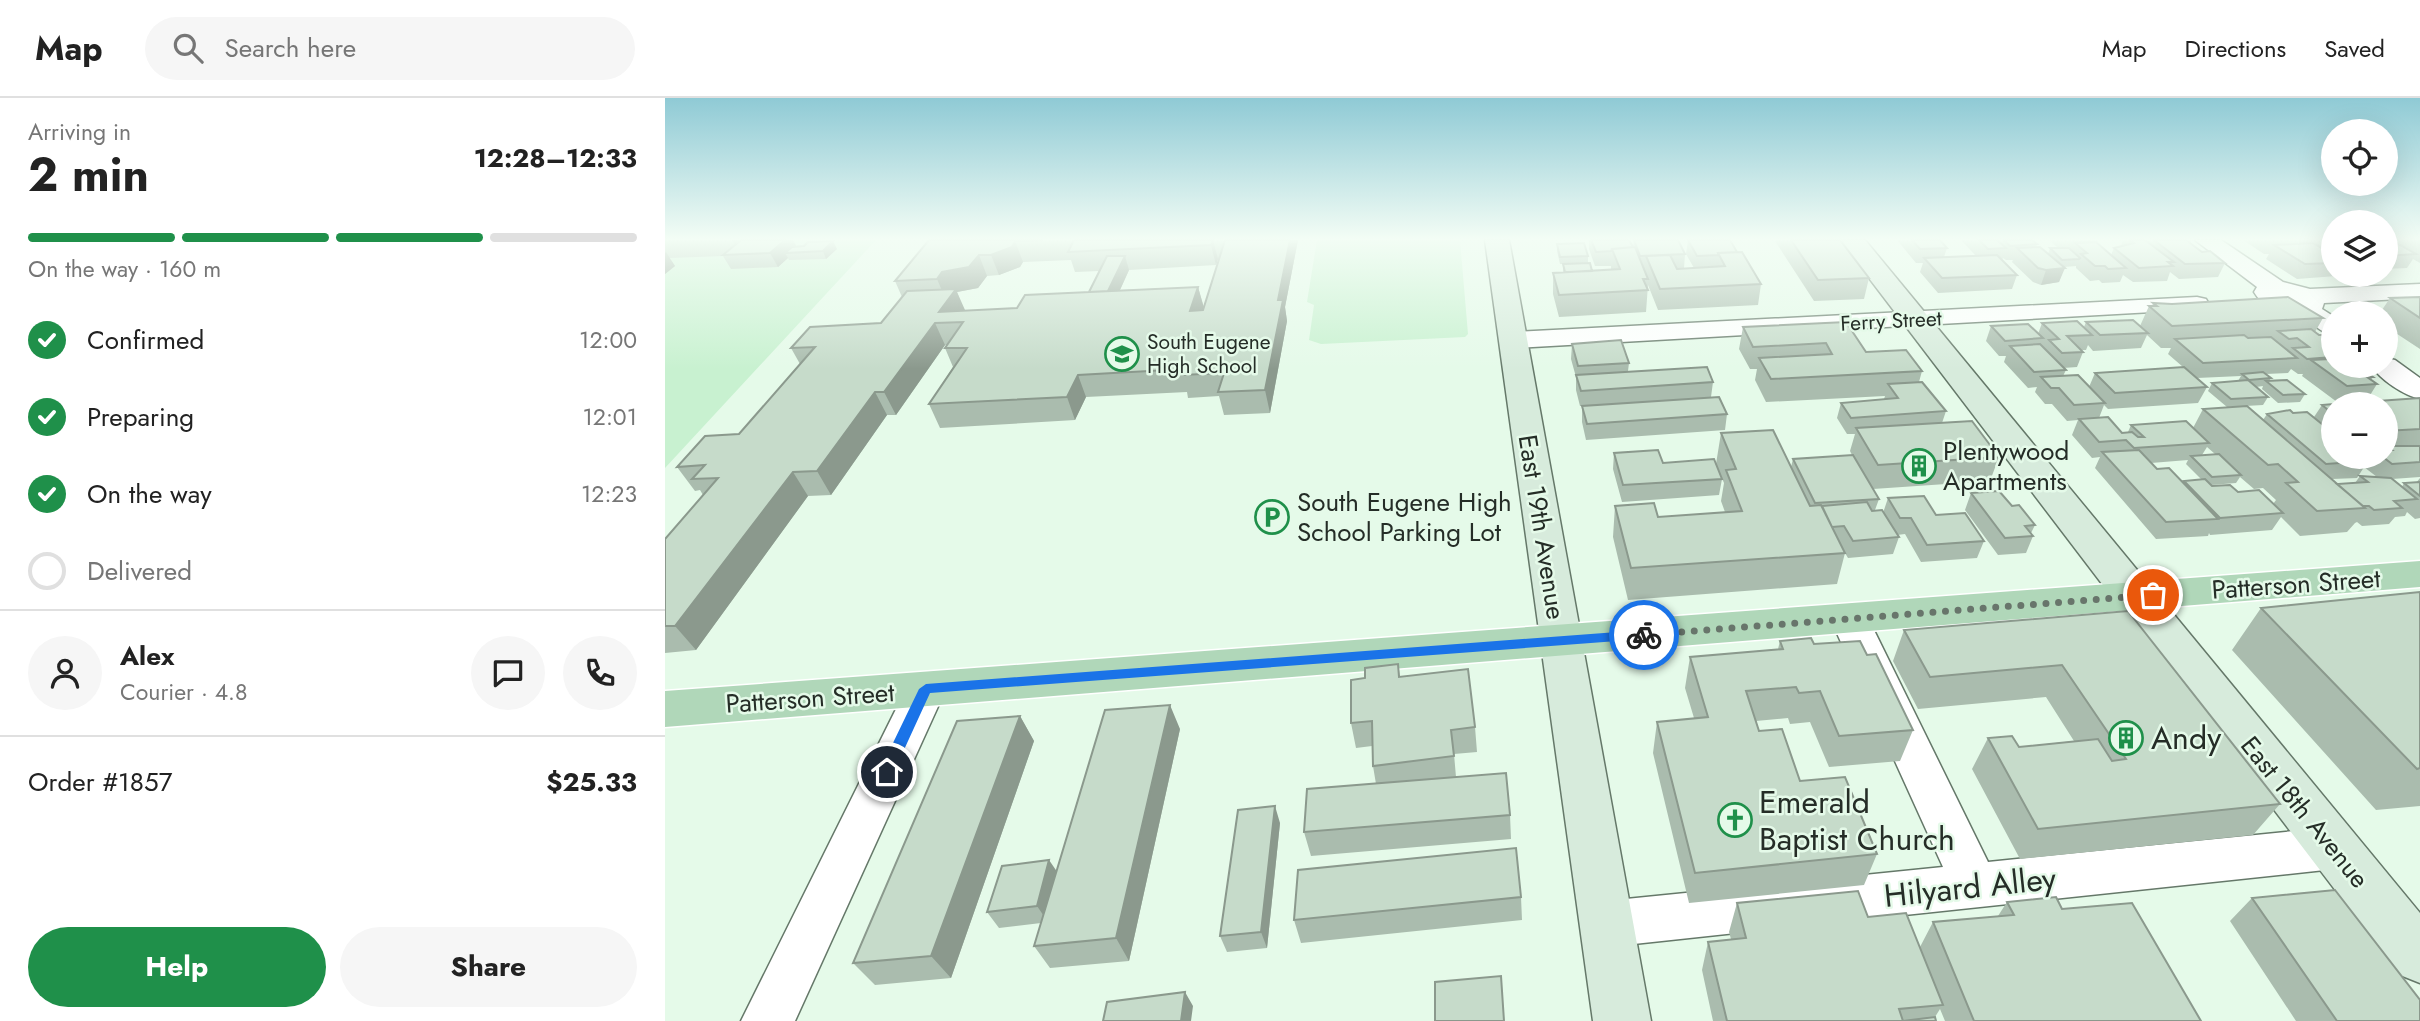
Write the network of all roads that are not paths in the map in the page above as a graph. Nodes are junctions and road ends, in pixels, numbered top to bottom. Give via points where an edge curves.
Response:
1 (1504, 283) edge
2 (1887, 283) edge
3 (2260, 283) edge
4 (2420, 291) edge
5 (2273, 293) junction
6 (2243, 301) edge
7 (2306, 302) junction
8 (2216, 303) edge
9 (2321, 316) edge
10 (1917, 320) junction
11 (1513, 340) junction
12 (2398, 375) edge
13 (2420, 391) edge
14 (2420, 574) edge
15 (2133, 596) junction
16 (1849, 618) junction
17 (1560, 641) junction
18 (926, 689) junction
19 (665, 709) edge
20 (2334, 848) junction
21 (1976, 887) junction
22 (1606, 924) junction
23 (2420, 956) edge
24 (768, 1021) edge
25 (1622, 1021) edge

1 - 11 street, East 19th Avenue
2 - 10 street, East 18th Avenue
3 - 5 street
4 - 7 street
5 - 6 street
5 - 7 street via 2293,290
7 - 9 street
8 - 10 street, Ferry Street
10 - 11 street, Ferry Street
10 - 15 street, East 18th Avenue
11 - 17 street, East 19th Avenue
12 - 13 street
14 - 15 main road, Patterson Street
15 - 16 main road, Patterson Street
15 - 20 street, East 18th Avenue
16 - 17 main road, Patterson Street
16 - 21 street
17 - 18 main road, Patterson Street
17 - 22 street, East 19th Avenue
18 - 19 main road, Patterson Street
18 - 24 street
20 - 21 street, Hilyard Alley
20 - 23 street, East 18th Avenue
21 - 22 street, Hilyard Alley
22 - 25 street, East 19th Avenue

